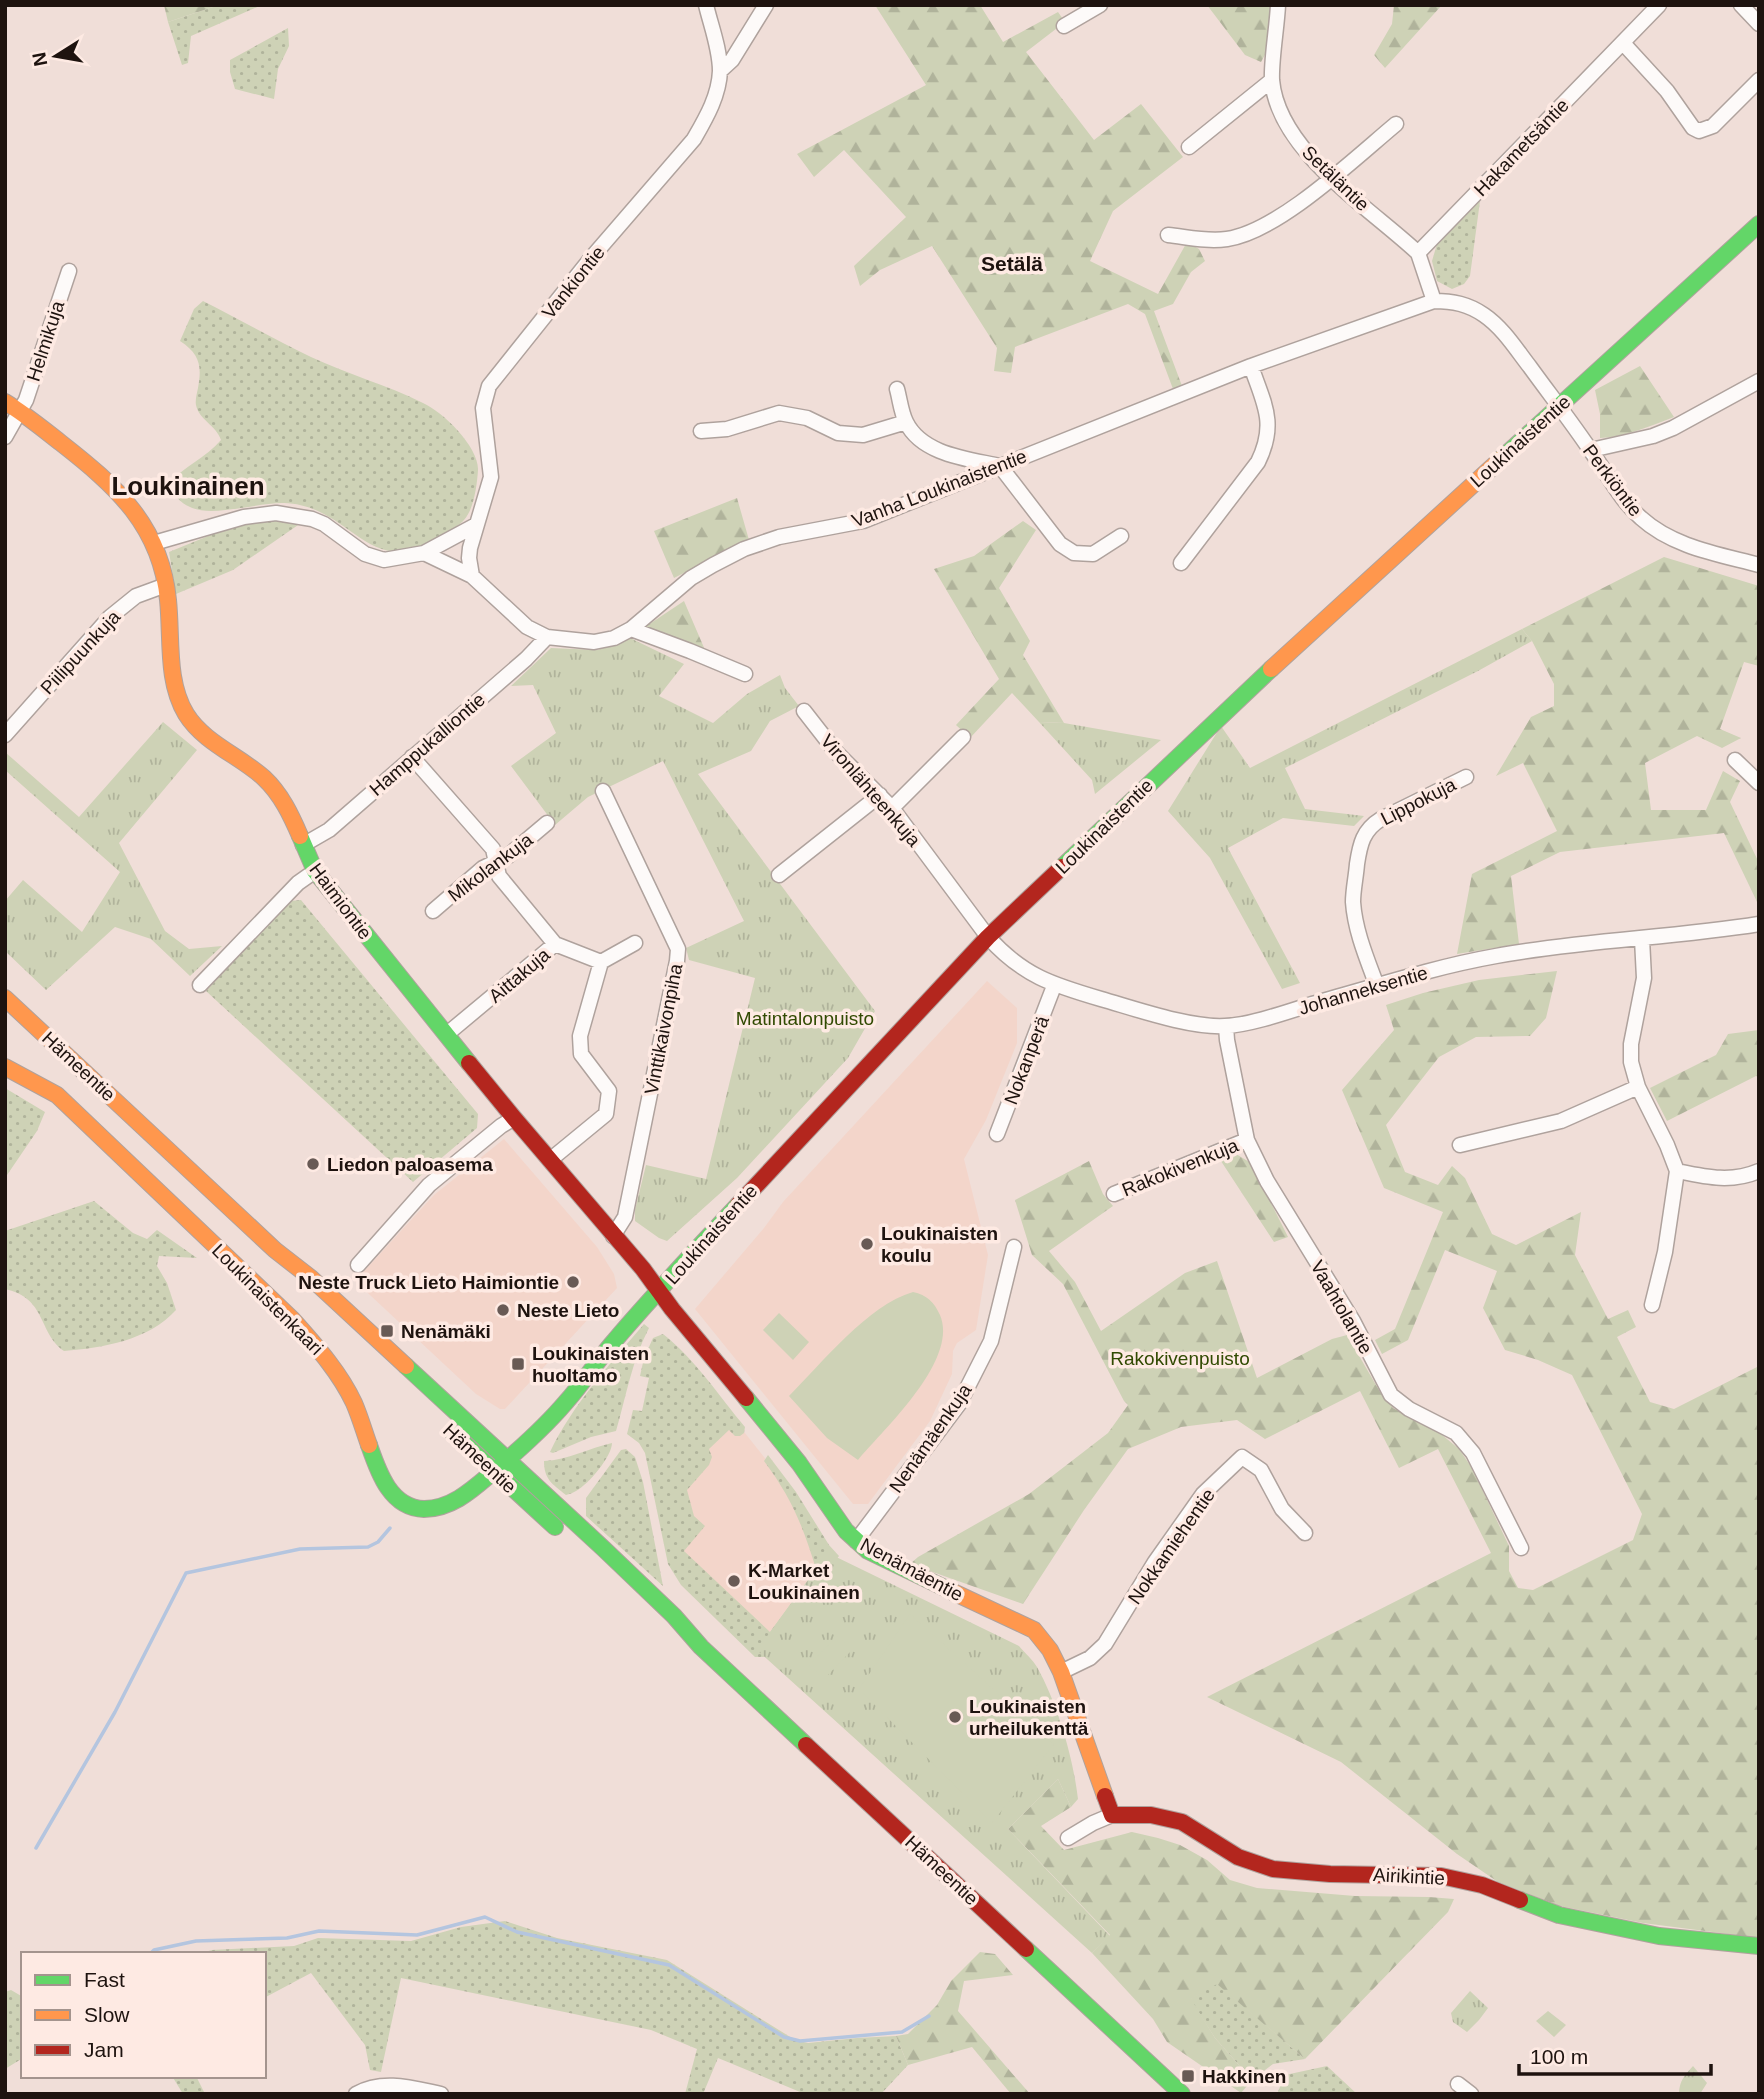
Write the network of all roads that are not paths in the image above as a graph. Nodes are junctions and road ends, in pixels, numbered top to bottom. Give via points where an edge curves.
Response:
1 (706, 5) edge
2 (766, 5) edge
3 (1100, 5) edge
4 (1278, 5) edge
5 (1659, 5) edge
6 (1741, 5) edge
7 (1759, 24) edge
8 (1064, 26) dead end
9 (1623, 43) junction
10 (720, 71) junction
11 (1272, 80) junction
12 (1759, 80) edge
13 (1396, 124) dead end
14 (1189, 147) dead end
15 (1331, 178) junction
16 (1759, 224) edge
17 (1168, 235) dead end
18 (1418, 253) junction
19 (69, 271) dead end
20 (1434, 301) junction
21 (1251, 366) junction
22 (1759, 381) edge
23 (897, 389) dead end
24 (5, 402) edge
25 (1558, 406) junction
26 (20, 411) junction
27 (906, 422) junction
28 (701, 431) dead end
29 (5, 437) edge
30 (1591, 450) junction
31 (1000, 466) junction
32 (476, 526) junction
33 (1121, 536) dead end
34 (154, 543) junction
35 (424, 554) junction
36 (1181, 562) dead end
37 (1759, 565) edge
38 (472, 576) junction
39 (166, 585) junction
40 (631, 629) junction
41 (547, 638) junction
42 (745, 674) dead end
43 (804, 711) dead end
44 (5, 735) edge
45 (962, 737) dead end
46 (412, 757) junction
47 (1735, 760) dead end
48 (1465, 776) dead end
49 (1759, 783) edge
50 (603, 790) dead end
51 (880, 795) junction
52 (892, 808) junction
53 (547, 823) dead end
54 (303, 845) junction
55 (496, 863) junction
56 (315, 872) junction
57 (779, 875) dead end
58 (433, 911) dead end
59 (1759, 924) edge
60 (988, 937) junction
61 (1642, 939) junction
62 (635, 943) dead end
63 (555, 944) junction
64 (601, 962) junction
65 (200, 985) dead end
66 (1054, 986) junction
67 (1377, 986) junction
68 (5, 998) edge
69 (1226, 1026) junction
70 (447, 1034) junction
71 (5, 1067) edge
72 (1638, 1087) junction
73 (514, 1118) junction
74 (997, 1134) dead end
75 (1247, 1140) junction
76 (1460, 1144) dead end
77 (550, 1160) junction
78 (1677, 1171) junction
79 (1759, 1171) edge
80 (1114, 1194) dead end
81 (613, 1236) junction
82 (1014, 1247) dead end
83 (275, 1250) junction
84 (358, 1265) dead end
85 (659, 1291) junction
86 (1652, 1305) dead end
87 (398, 1380) dead end
88 (446, 1426) dead end
89 (507, 1460) junction
90 (493, 1472) junction
91 (1305, 1533) dead end
92 (568, 1538) dead end
93 (856, 1541) junction
94 (1521, 1548) dead end
95 (589, 1556) dead end
96 (702, 1647) junction
97 (1061, 1672) junction
98 (1112, 1815) junction
99 (1068, 1838) dead end
100 (1759, 1946) edge
101 (1458, 2084) dead end
102 (356, 2094) edge
103 (441, 2094) edge
104 (1182, 2094) edge
105 (1471, 2094) edge

1 - 10 street, Vankiontie
2 - 10 street via 732,60
3 - 8 street
4 - 11 street, Setäläntie
5 - 9 street, Hakametsäntie
6 - 7 street
9 - 12 street via 1699,131 1713,126
9 - 18 street, Hakametsäntie
10 - 32 street, Vankiontie via 715,96 694,139 489,386 483,408 491,477
11 - 14 street
11 - 15 street, Setäläntie via 1285,122
13 - 15 street
15 - 17 street via 1247,235 1225,240
15 - 18 street, Setäläntie
16 - 25 main road, Loukinaistentie
18 - 20 street
19 - 26 street, Helmikuja
20 - 21 street, Vanha Loukinaistentie
20 - 25 street, Vanha Loukinaistentie via 1472,307 1487,317 1506,335
21 - 31 street, Vanha Loukinaistentie
21 - 36 street via 1268,415 1265,446 1258,462
22 - 30 street via 1673,428
23 - 27 street
24 - 26 main road, Haimiontie
25 - 30 street, Perkiöntie
25 - 60 main road, Loukinaistentie
26 - 29 street, Helmikuja
26 - 34 main road, Haimiontie via 107,482 142,521
27 - 28 street via 863,435 838,433 807,418 779,412 727,429
27 - 31 street via 932,447
30 - 37 street, Perkiöntie via 1632,509 1652,528 1693,548
31 - 33 street via 1059,544 1074,553 1093,554
31 - 40 street, Vanha Loukinaistentie via 863,521 779,537 744,549 691,578
32 - 35 street
32 - 38 street, Vankiontie via 469,558
34 - 35 street via 244,517 276,513 324,524 365,554 384,560
34 - 39 main road, Haimiontie
35 - 38 street, Vanha Loukinaistentie
38 - 41 street, Vanha Loukinaistentie via 527,627
39 - 44 street, Piilipuunkuja via 136,596 110,617
39 - 54 main road, Haimiontie via 173,673 186,715 265,779 294,817
40 - 41 street, Vanha Loukinaistentie via 594,642
40 - 42 street
41 - 46 street, Hamppukalliontie
43 - 51 street, Vironlähteenkuja via 836,752
45 - 52 street
46 - 54 street, Hamppukalliontie via 329,830
46 - 55 street via 493,849
47 - 49 street
48 - 67 street, Lippokuja via 1381,819 1363,838 1354,914
50 - 81 street, Vinttikaivonpiha via 678,949 625,1217
51 - 52 street, Vironlähteenkuja
51 - 57 street
52 - 60 street, Vironlähteenkuja
53 - 55 street, Mikolankuja
54 - 56 main road, Haimiontie
55 - 58 street, Mikolankuja via 483,868
55 - 63 street via 499,876
56 - 65 street via 298,883
56 - 70 main road, Haimiontie
59 - 61 street, Johanneksentie
60 - 66 street, Johanneksentie via 1016,964
60 - 85 main road, Loukinaistentie
61 - 67 street, Johanneksentie via 1498,956
61 - 72 street via 1644,978 1631,1044
62 - 64 street
63 - 64 street, Aittakuja
63 - 70 street, Aittakuja
64 - 77 street via 580,1037 581,1054 609,1091 606,1114
66 - 69 street, Johanneksentie via 1157,1015
66 - 74 street, Nokanperä
67 - 69 street, Johanneksentie
68 - 83 main road, Hämeentie
69 - 75 street, Vaahtolantie
70 - 73 main road, Haimiontie
71 - 90 main road, Loukinaistenkaari via 57,1095 292,1319 342,1381 379,1473 395,1497 417,1508 440,1507 464,1496
72 - 76 street via 1561,1121
72 - 78 street
73 - 77 main road, Haimiontie
73 - 84 street via 429,1185
75 - 80 street, Rakokivenkuja
75 - 94 street, Vaahtolantie via 1391,1395 1456,1433 1473,1453
77 - 81 main road, Haimiontie
78 - 79 street via 1726,1180
78 - 86 street
81 - 85 main road, Haimiontie
82 - 93 street, Nenämäenkuja via 991,1341 959,1404
83 - 87 main road, Hämeentie via 301,1284
83 - 89 main road, Hämeentie
85 - 89 main road, Loukinaistentie via 567,1401
85 - 93 main road, Nenämäentie via 799,1463
88 - 90 main road, Hämeentie
89 - 90 main road, Loukinaistentie
89 - 96 main road, Hämeentie
90 - 92 main road, Hämeentie
91 - 97 street, Nokkamiehentie via 1282,1510 1261,1470 1242,1457 1203,1494 1105,1644 1090,1658
93 - 97 main road, Nenämäentie via 868,1551 1034,1630
95 - 96 main road, Hämeentie via 658,1618
96 - 104 main road, Hämeentie
97 - 98 main road, Nenämäentie
98 - 99 street, Airikintie
98 - 100 main road, Airikintie via 1151,1815 1182,1822 1238,1857 1273,1869 1441,1875 1482,1885 1559,1915 1659,1936
101 - 105 street
102 - 103 street via 382,2085 403,2085

